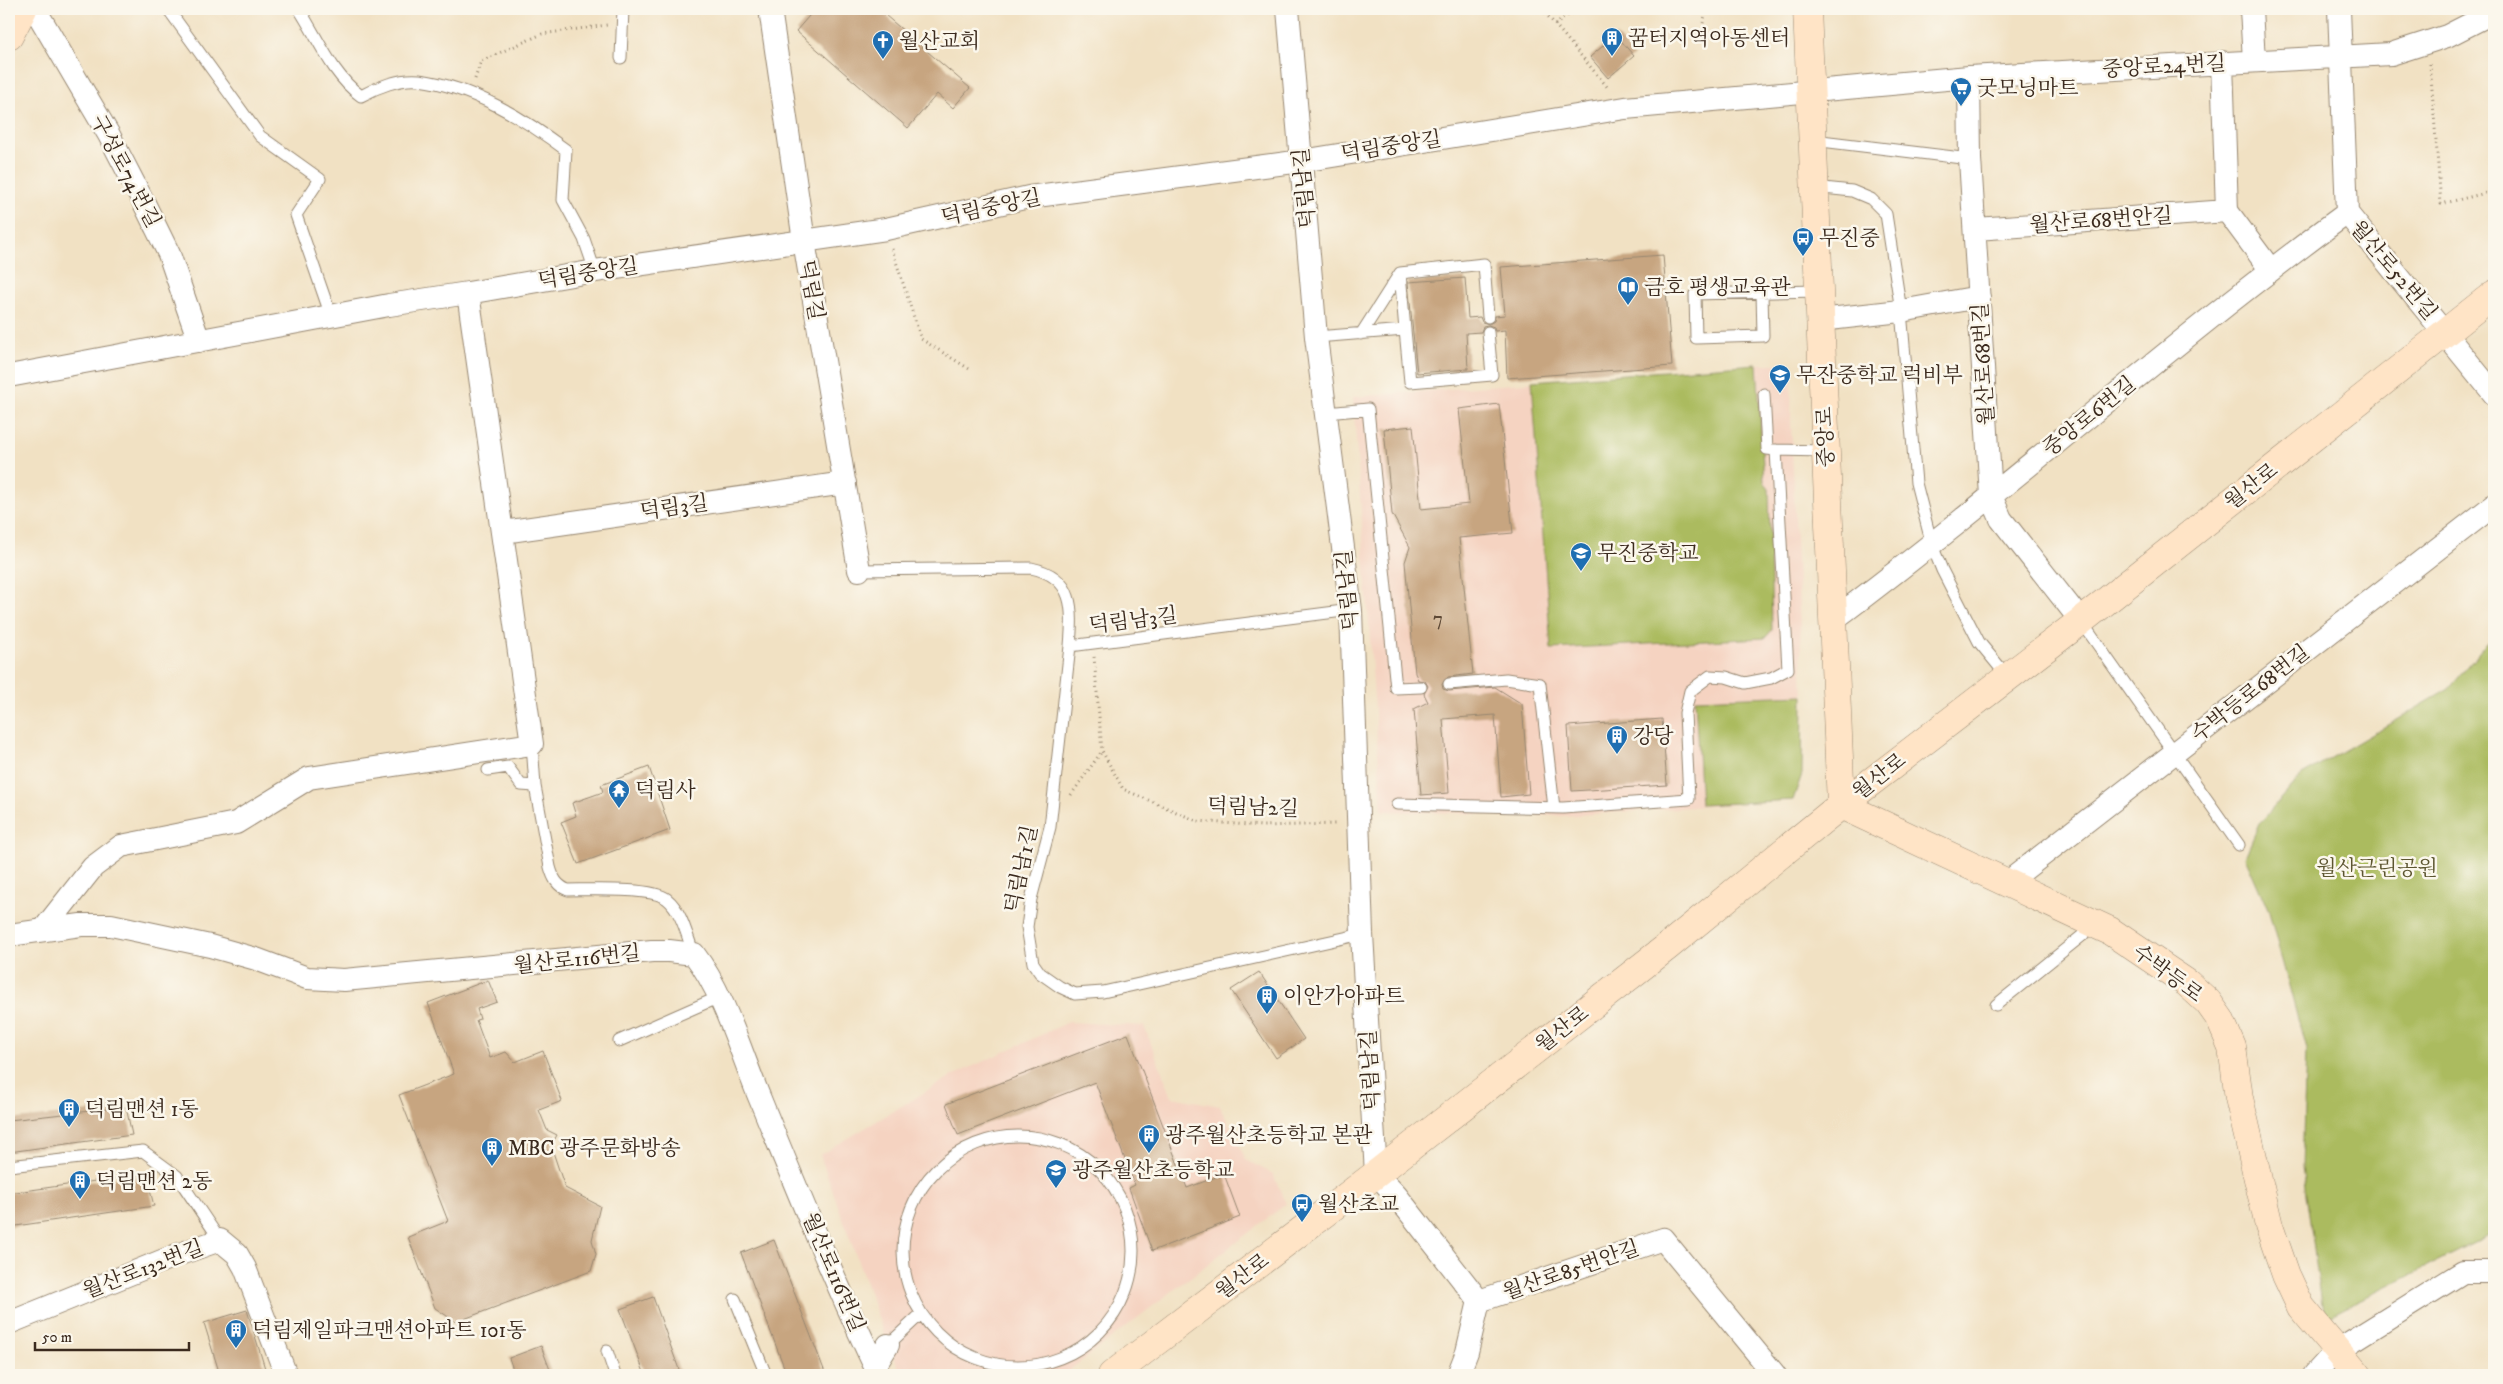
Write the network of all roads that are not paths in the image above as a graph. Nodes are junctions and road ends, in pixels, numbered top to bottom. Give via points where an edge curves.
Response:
1 (23, 9) edge
2 (35, 9) edge
3 (168, 9) edge
4 (299, 9) edge
5 (623, 9) edge
6 (770, 9) edge
7 (1288, 9) edge
8 (1807, 9) edge
9 (2251, 9) edge
10 (2339, 9) edge
11 (2494, 12) edge
12 (9, 36) edge
13 (620, 58) dead end
14 (2340, 58) junction
15 (2254, 61) junction
16 (2222, 62) junction
17 (1969, 77) junction
18 (1809, 93) junction
19 (1811, 139) junction
20 (1970, 160) junction
21 (1302, 161) junction
22 (1814, 187) junction
23 (2227, 211) junction
24 (2347, 213) junction
25 (1976, 229) junction
26 (804, 241) junction
27 (2270, 270) junction
28 (595, 271) junction
29 (1400, 273) junction
30 (1818, 291) junction
31 (1762, 292) junction
32 (468, 293) junction
33 (2494, 294) edge
34 (1979, 296) junction
35 (1901, 311) junction
36 (331, 316) junction
37 (1488, 316) dead end
38 (1820, 320) junction
39 (1405, 330) junction
40 (1488, 332) dead end
41 (2445, 332) junction
42 (1361, 334) junction
43 (1316, 337) junction
44 (199, 341) junction
45 (9, 376) edge
46 (1764, 394) dead end
47 (2494, 394) edge
48 (1327, 413) junction
49 (1776, 450) junction
50 (1825, 452) junction
51 (845, 483) junction
52 (1991, 496) junction
53 (2494, 505) edge
54 (503, 532) junction
55 (1932, 545) junction
56 (860, 570) joint
57 (1351, 610) junction
58 (1833, 620) junction
59 (2081, 621) junction
60 (1070, 646) junction
61 (2007, 676) junction
62 (1449, 684) dead end
63 (1422, 687) dead end
64 (532, 744) junction
65 (2174, 752) junction
66 (488, 770) dead end
67 (535, 786) junction
68 (1397, 804) dead end
69 (1841, 806) junction
70 (1554, 808) junction
71 (2239, 845) dead end
72 (2008, 882) junction
73 (2087, 919) junction
74 (44, 929) junction
75 (1362, 934) junction
76 (9, 935) edge
77 (694, 954) junction
78 (719, 998) junction
79 (1996, 1005) dead end
80 (619, 1041) dead end
81 (9, 1166) edge
82 (1376, 1174) junction
83 (220, 1240) junction
84 (2494, 1272) edge
85 (735, 1299) dead end
86 (1479, 1302) junction
87 (921, 1314) junction
88 (9, 1323) edge
89 (888, 1345) joint
90 (608, 1351) dead end
91 (2336, 1351) junction
92 (877, 1371) edge
93 (1024, 1371) edge
94 (286, 1375) edge
95 (615, 1375) edge
96 (766, 1375) edge
97 (1112, 1375) edge
98 (1458, 1375) edge
99 (1775, 1375) edge
100 (2314, 1375) edge
101 (2358, 1375) edge

1 - 12 street
2 - 44 street, 구성로74번길 via 110,135 142,197 169,254
3 - 36 lane via 260,136 320,179 296,215
4 - 28 lane via 338,73 361,96 380,86 418,80 493,103 566,150 563,200 584,239
5 - 13 lane
6 - 26 street, 덕림길
7 - 21 street, 덕림남길
8 - 18 street, 중앙로
9 - 15 street
10 - 14 street, 월산로52번길
11 - 14 street, 중앙로24번길 via 2428,43 2391,54
14 - 15 street, 중앙로24번길
14 - 24 street, 월산로52번길
15 - 16 street, 중앙로24번길
16 - 17 street, 중앙로24번길
16 - 23 street
17 - 18 street, 중앙로24번길
17 - 20 street, 월산로68번길
18 - 19 street, 중앙로
18 - 21 street, 덕림중앙길 via 1625,108
19 - 20 lane
19 - 22 street, 중앙로
20 - 25 street, 월산로68번길
21 - 26 street, 덕림중앙길 via 1029,198 886,229
21 - 43 street, 덕림남길
22 - 30 street, 중앙로
22 - 35 lane via 1858,194 1871,199 1886,214
23 - 25 street, 월산로68번안길
23 - 27 street
24 - 27 street, 중앙로6번길
24 - 41 street, 월산로52번길
25 - 34 street, 월산로68번길
26 - 28 street, 덕림중앙길
26 - 51 street, 덕림길
27 - 52 street, 중앙로6번길
28 - 32 street, 덕림중앙길
29 - 37 lane via 1484,264
29 - 39 lane
29 - 42 lane
30 - 31 lane
30 - 38 street, 중앙로
31 - 31 lane via 1695,294 1696,338 1763,336
32 - 36 street, 덕림중앙길
32 - 54 street
33 - 41 street, 월산로
34 - 35 street
34 - 52 street, 월산로68번길
35 - 38 street
35 - 55 lane via 1916,484
36 - 44 street, 덕림중앙길
38 - 50 street, 중앙로
39 - 40 lane via 1410,382 1492,376
39 - 42 lane
41 - 47 street, 월산로52번길
41 - 59 street, 월산로
42 - 43 lane
43 - 48 street, 덕림남길
44 - 45 street, 덕림중앙길
46 - 49 lane via 1767,449
48 - 57 street, 덕림남길
48 - 63 lane via 1368,409 1396,688
49 - 50 lane
49 - 70 lane via 1788,669 1771,678 1745,683 1710,676 1690,691 1685,713 1689,799
50 - 58 street, 중앙로
51 - 54 street, 덕림3길
51 - 56 street, 덕림길
52 - 55 street, 중앙로6번길
52 - 59 street, 월산로68번길 via 2001,520
53 - 65 street, 수박등로68번길
54 - 64 street
55 - 58 street, 중앙로6번길
55 - 61 lane via 1979,642
56 - 60 lane, 덕림남3길 via 1031,568 1046,571 1060,581 1073,611
57 - 60 lane, 덕림남3길
57 - 75 street, 덕림남길
58 - 69 street, 중앙로
59 - 61 street, 월산로
59 - 65 lane
60 - 75 lane, 덕림남1길 via 1050,827 1027,927 1029,949 1040,973 1075,994 1104,992
61 - 69 street, 월산로
62 - 70 lane via 1506,679 1540,684
64 - 67 lane
64 - 74 street via 309,778 236,823 121,846 93,867
65 - 71 lane
65 - 72 street, 수박등로68번길
66 - 67 lane via 508,767 521,785
67 - 77 lane via 550,867 561,887 568,890 653,892 667,898 675,908
68 - 70 lane
69 - 72 street, 수박등로
69 - 82 street, 월산로 via 1667,947
72 - 73 street, 수박등로
73 - 79 lane via 2083,935
73 - 91 street, 수박등로 via 2187,983 2208,1002 2220,1019 2232,1048 2239,1098 2269,1226 2286,1275 2301,1307
74 - 76 street, 월산로116번길
74 - 77 street, 월산로116번길 via 81,925 139,929 233,952 319,980 652,951
75 - 82 street, 덕림남길
77 - 78 street, 월산로116번길
78 - 80 lane
78 - 92 street, 월산로116번길
81 - 83 lane via 143,1151 176,1176
82 - 86 street
82 - 97 street, 월산로
83 - 88 street, 월산로132번길
83 - 94 street, 월산로132번길 via 237,1254 245,1268
84 - 91 street via 2463,1272
85 - 96 lane
86 - 98 street
86 - 99 street, 월산로85번안길 via 1664,1239
87 - 89 lane
87 - 93 lane via 945,1342 978,1360
87 - 93 lane via 905,1278 903,1238 913,1201 936,1169 967,1146 1005,1135 1044,1137 1080,1152 1109,1178 1128,1213 1135,1250 1129,1287 1112,1320 1086,1346 1052,1363
89 - 92 street
90 - 95 lane
91 - 100 street
91 - 101 street, 수박등로

